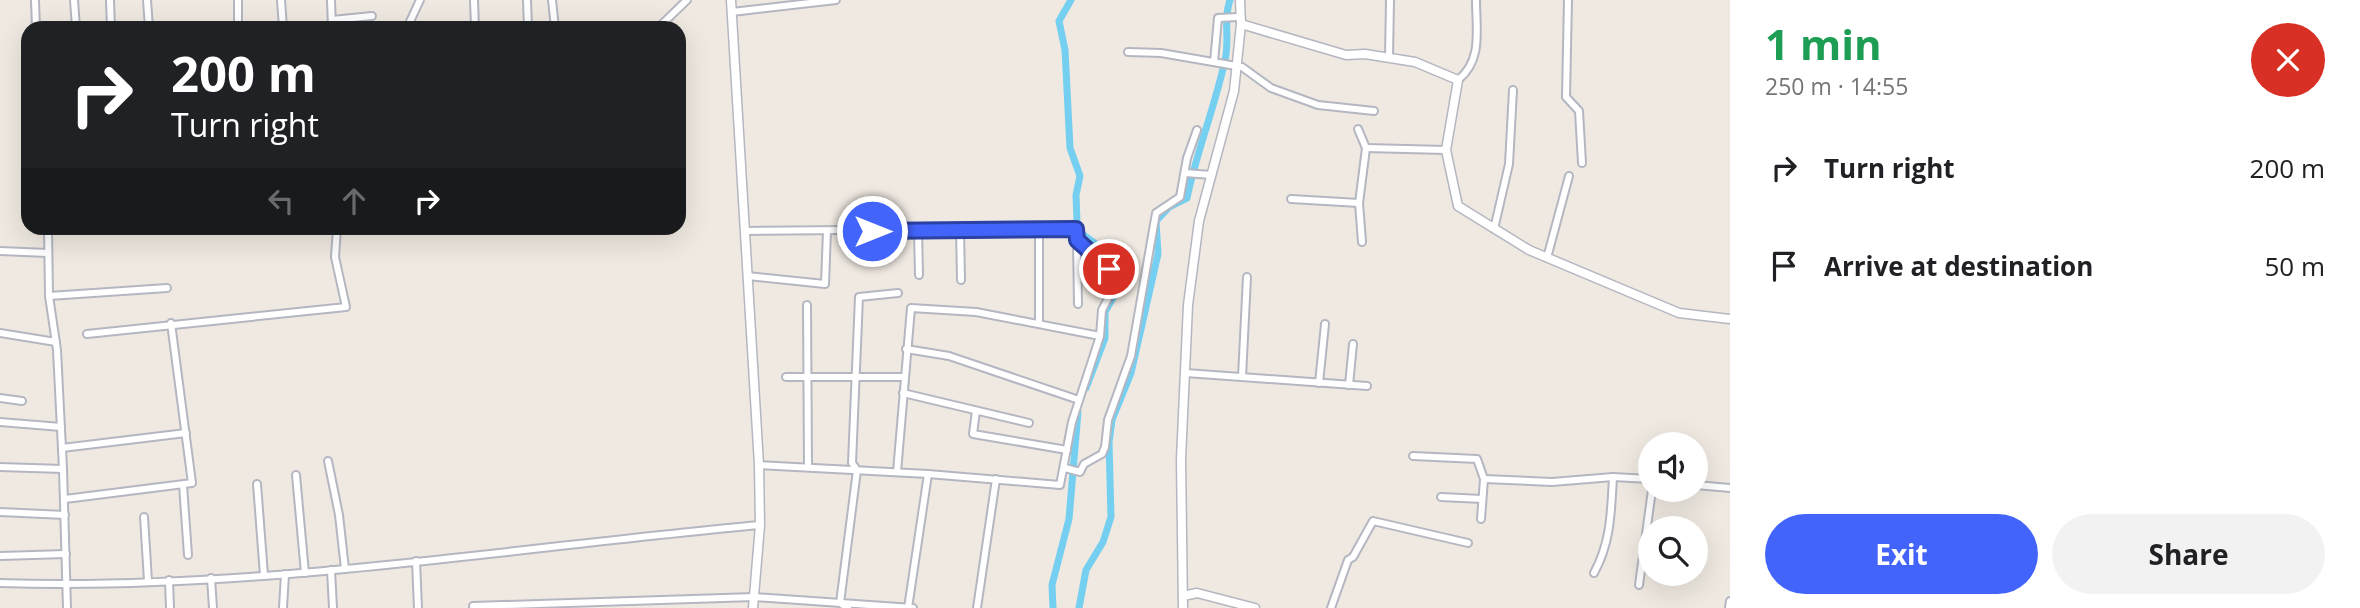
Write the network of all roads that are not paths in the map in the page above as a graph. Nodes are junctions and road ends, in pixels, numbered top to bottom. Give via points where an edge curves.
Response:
1 (35, 0) edge
2 (74, 0) edge
3 (110, 0) edge
4 (147, 0) edge
5 (238, 0) edge
6 (281, 0) edge
7 (331, 0) edge
8 (420, 0) edge
9 (474, 0) edge
10 (527, 0) edge
11 (552, 0) edge
12 (687, 0) edge
13 (732, 0) edge
14 (836, 0) edge
15 (1240, 0) edge
16 (1390, 0) edge
17 (1476, 0) edge
18 (1568, 0) edge
19 (732, 12) junction
20 (372, 16) dead end
21 (1238, 19) junction
22 (36, 21) edge
23 (76, 21) edge
24 (111, 21) edge
25 (148, 21) edge
26 (238, 21) edge
27 (282, 21) edge
28 (332, 21) edge
29 (347, 21) edge
30 (410, 21) edge
31 (475, 21) edge
32 (528, 21) edge
33 (554, 21) edge
34 (665, 21) edge
35 (1128, 52) dead end
36 (1389, 57) junction
37 (1216, 63) junction
38 (1232, 66) junction
39 (1458, 80) junction
40 (1513, 90) dead end
41 (1374, 111) dead end
42 (1358, 129) dead end
43 (1198, 130) dead end
44 (1366, 148) junction
45 (1446, 150) junction
46 (1582, 163) dead end
47 (1185, 173) junction
48 (1210, 175) junction
49 (1569, 176) dead end
50 (1291, 199) dead end
51 (1359, 202) junction
52 (1494, 229) junction
53 (918, 230) junction
54 (960, 230) junction
55 (1039, 230) junction
56 (746, 231) junction
57 (827, 231) junction
58 (48, 235) edge
59 (337, 235) edge
60 (1077, 240) junction
61 (1362, 243) dead end
62 (0, 251) edge
63 (48, 253) junction
64 (1547, 258) junction
65 (919, 275) dead end
66 (748, 276) junction
67 (1247, 277) dead end
68 (961, 280) dead end
69 (167, 288) dead end
70 (898, 293) dead end
71 (49, 296) junction
72 (1078, 304) dead end
73 (807, 305) dead end
74 (1730, 320) edge
75 (1039, 322) junction
76 (171, 323) junction
77 (1325, 324) dead end
78 (0, 333) edge
79 (87, 334) dead end
80 (1100, 336) junction
81 (56, 342) junction
82 (1353, 344) dead end
83 (906, 349) junction
84 (1186, 373) junction
85 (786, 377) dead end
86 (808, 377) junction
87 (904, 377) junction
88 (1242, 377) junction
89 (856, 378) junction
90 (1319, 383) junction
91 (1349, 385) junction
92 (1367, 386) dead end
93 (903, 393) junction
94 (0, 398) edge
95 (1079, 400) junction
96 (22, 401) dead end
97 (976, 411) junction
98 (0, 422) edge
99 (1029, 423) dead end
100 (61, 427) junction
101 (186, 433) junction
102 (62, 448) junction
103 (1068, 450) junction
104 (1413, 456) dead end
105 (327, 461) dead end
106 (759, 465) junction
107 (0, 467) edge
108 (808, 467) junction
109 (1065, 468) junction
110 (64, 469) junction
111 (857, 470) junction
112 (897, 472) junction
113 (928, 474) junction
114 (296, 475) dead end
115 (1613, 477) junction
116 (1638, 478) edge
117 (996, 479) junction
118 (1484, 479) junction
119 (257, 484) dead end
120 (183, 485) junction
121 (1708, 486) edge
122 (1730, 488) edge
123 (1441, 497) dead end
124 (65, 499) junction
125 (1482, 499) junction
126 (0, 512) edge
127 (65, 515) junction
128 (144, 517) dead end
129 (1480, 519) dead end
130 (760, 525) junction
131 (1468, 542) dead end
132 (66, 554) junction
133 (188, 555) dead end
134 (0, 556) edge
135 (416, 561) junction
136 (345, 569) junction
137 (331, 570) junction
138 (305, 573) junction
139 (1594, 573) dead end
140 (285, 574) junction
141 (264, 575) junction
142 (211, 578) junction
143 (169, 580) junction
144 (148, 581) junction
145 (0, 583) edge
146 (66, 586) junction
147 (754, 597) junction
148 (1183, 597) junction
149 (840, 603) junction
150 (800, 604) edge
151 (473, 606) edge
152 (66, 608) edge
153 (170, 608) edge
154 (213, 608) edge
155 (283, 608) edge
156 (333, 608) edge
157 (418, 608) edge
158 (753, 608) edge
159 (848, 608) edge
160 (910, 608) edge
161 (977, 608) edge
162 (1183, 608) edge
163 (1255, 608) edge
164 (1331, 608) edge

1 - 22 street
2 - 23 street
3 - 24 street
4 - 25 street
5 - 26 street
6 - 27 street
7 - 28 street
8 - 30 street
9 - 31 street
10 - 32 street
11 - 33 street
12 - 34 street
13 - 19 street
14 - 19 street
15 - 21 street
16 - 36 street
17 - 39 street via 1476,50 1470,70
18 - 46 street via 1566,97 1579,111
19 - 56 street
20 - 29 street
21 - 36 street via 1346,55
21 - 37 street via 1218,18
21 - 38 street
35 - 37 street
36 - 39 street
37 - 38 street
38 - 41 street via 1247,69 1271,88 1318,106
38 - 48 street via 1230,116
39 - 45 street
40 - 52 street via 1508,164
42 - 44 street
43 - 47 street
44 - 45 street
44 - 51 street
45 - 52 street via 1458,206
47 - 48 street
47 - 109 street via 1180,197 1156,213 1153,223 1131,356 1108,420 1105,447 1080,471
48 - 84 street via 1188,305
49 - 64 street
50 - 51 street
51 - 61 street
52 - 64 street
53 - 54 street
53 - 57 street
53 - 65 street
54 - 55 street
54 - 68 street
55 - 60 street via 1076,229
55 - 75 street
56 - 57 street
56 - 66 street
57 - 66 street via 825,284
58 - 63 street
59 - 76 street via 335,257 346,307
60 - 72 street
60 - 80 street via 1113,276
62 - 63 street
63 - 71 street
64 - 74 street via 1679,313
66 - 106 street
67 - 88 street
69 - 71 street
70 - 89 street via 860,294
71 - 81 street
73 - 86 street
75 - 80 street
75 - 83 street via 911,308
76 - 79 street
76 - 101 street
77 - 90 street
78 - 81 street
80 - 95 street
81 - 100 street
82 - 91 street
83 - 87 street
83 - 95 street via 949,356
84 - 88 street
84 - 148 street via 1181,459
85 - 86 street
86 - 89 street
86 - 108 street
87 - 89 street
87 - 93 street
88 - 90 street
89 - 111 street via 852,463
90 - 91 street
91 - 92 street
93 - 97 street
93 - 112 street
94 - 96 street
95 - 103 street
97 - 99 street
97 - 103 street via 972,434
98 - 100 street
100 - 102 street
101 - 102 street
101 - 120 street via 192,483
102 - 110 street
103 - 109 street
104 - 118 street via 1477,459
105 - 136 street
106 - 108 street
106 - 130 street
107 - 110 street
108 - 111 street
109 - 117 street via 1060,485
110 - 124 street
111 - 112 street
111 - 149 street
112 - 113 street
113 - 117 street
113 - 160 street
114 - 138 street
115 - 116 street
115 - 118 street via 1552,482
115 - 139 street via 1610,528 1605,553
117 - 161 street
118 - 125 street
119 - 141 street
120 - 124 street
120 - 133 street
121 - 122 street
123 - 125 street
124 - 127 street
125 - 129 street
126 - 127 street
127 - 132 street
128 - 144 street
130 - 135 street
130 - 147 street
131 - 164 street via 1373,521 1348,560
132 - 134 street
132 - 146 street
135 - 136 street
135 - 157 street
136 - 137 street
137 - 138 street
137 - 156 street
138 - 140 street
140 - 141 street
140 - 155 street
141 - 142 street
142 - 143 street
142 - 154 street
143 - 144 street
143 - 153 street
144 - 146 street
145 - 146 street
146 - 152 street
147 - 150 street
147 - 151 street
147 - 158 street
148 - 162 street
148 - 163 street via 1197,593
149 - 150 street
149 - 159 street
149 - 160 street

